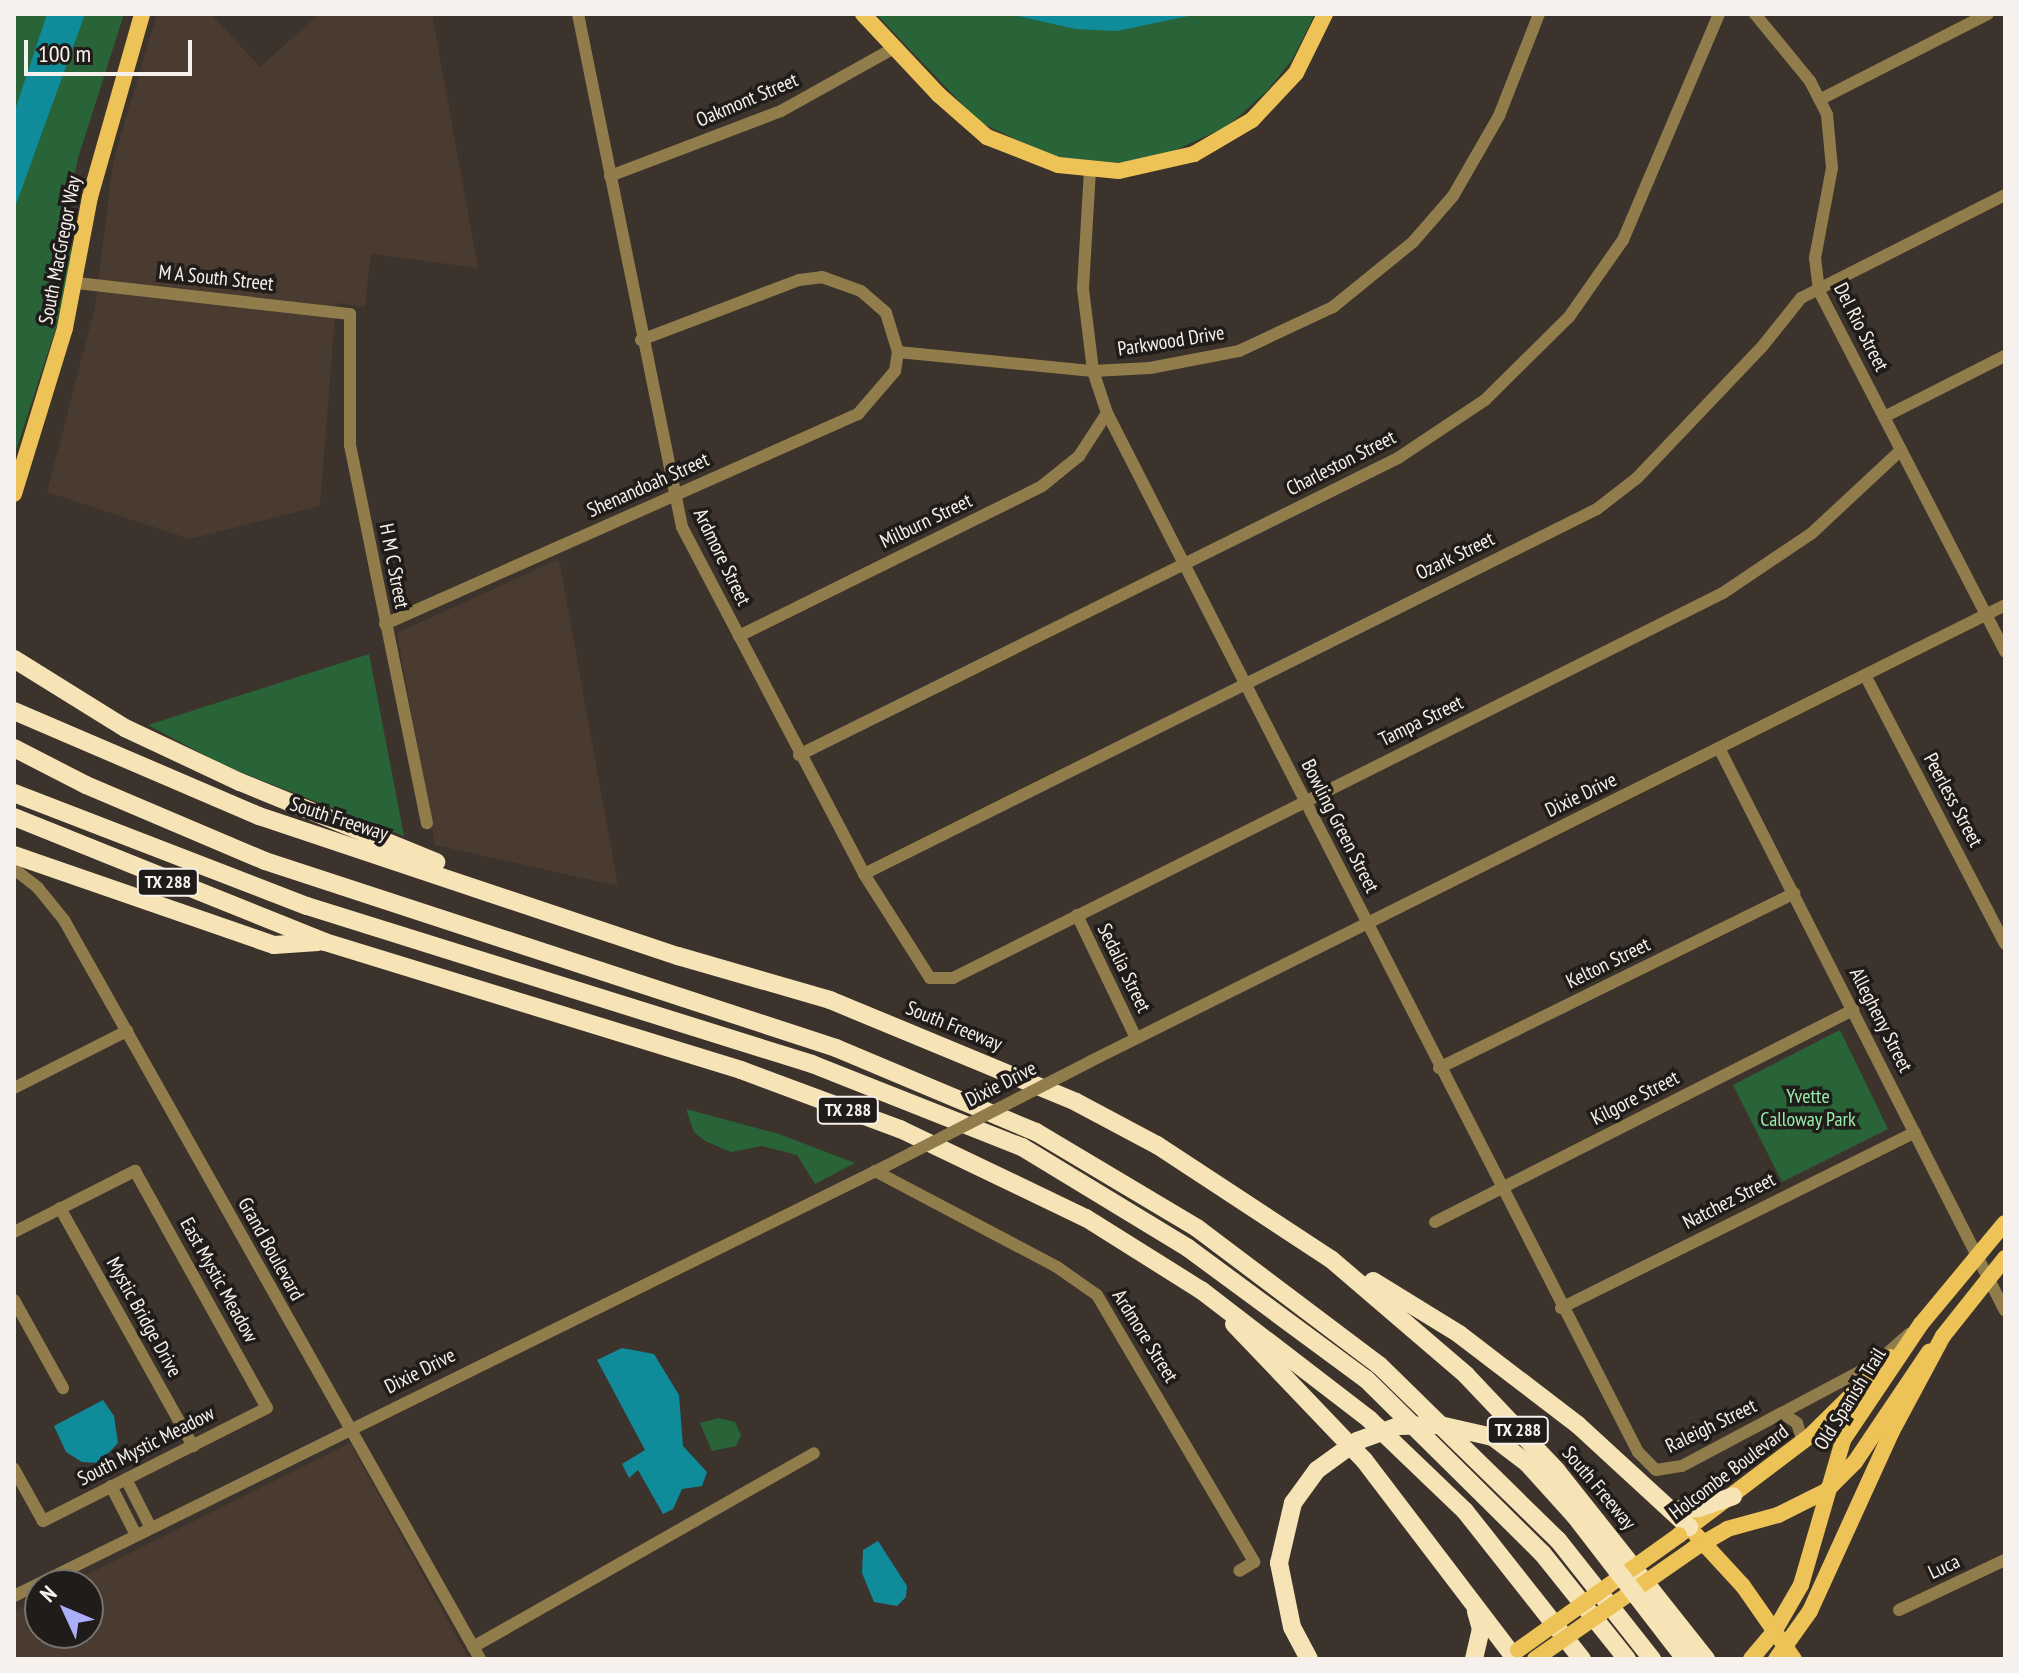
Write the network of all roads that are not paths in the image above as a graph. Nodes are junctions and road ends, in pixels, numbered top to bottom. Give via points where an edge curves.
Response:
1 (142, 14) edge
2 (578, 14) edge
3 (863, 14) edge
4 (1325, 14) edge
5 (1539, 14) edge
6 (1719, 14) edge
7 (1755, 14) edge
8 (1988, 14) edge
9 (894, 48) junction
10 (1821, 99) junction
11 (1090, 170) junction
12 (610, 176) junction
13 (2005, 195) edge
14 (77, 283) junction
15 (1819, 291) junction
16 (350, 314) joint
17 (641, 340) junction
18 (898, 352) junction
19 (2005, 356) edge
20 (1093, 371) junction
21 (1107, 413) junction
22 (1884, 417) junction
23 (1901, 450) junction
24 (14, 494) edge
25 (674, 496) junction
26 (1186, 563) junction
27 (2005, 605) edge
28 (1986, 614) junction
29 (385, 624) junction
30 (739, 636) junction
31 (2005, 652) edge
32 (14, 659) edge
33 (1865, 675) junction
34 (1246, 682) junction
35 (14, 711) edge
36 (14, 748) edge
37 (1719, 748) junction
38 (799, 755) junction
39 (14, 793) edge
40 (1305, 801) junction
41 (14, 817) edge
42 (427, 823) dead end
43 (14, 855) edge
44 (14, 869) edge
45 (864, 874) junction
46 (1794, 893) junction
47 (1077, 915) junction
48 (571, 918) junction
49 (1367, 923) junction
50 (325, 942) junction
51 (2005, 944) edge
52 (930, 978) joint
53 (1853, 1010) junction
54 (127, 1031) junction
55 (1136, 1038) junction
56 (1439, 1068) junction
57 (14, 1088) edge
58 (1915, 1132) junction
59 (881, 1168) junction
60 (1501, 1188) junction
61 (60, 1208) junction
62 (1435, 1222) dead end
63 (2005, 1223) edge
64 (14, 1232) edge
65 (1297, 1234) junction
66 (1978, 1255) junction
67 (2005, 1258) edge
68 (1989, 1277) junction
69 (1201, 1290) junction
70 (14, 1300) edge
71 (1561, 1308) junction
72 (2005, 1311) edge
73 (1921, 1324) junction
74 (1943, 1336) junction
75 (63, 1388) dead end
76 (267, 1408) joint
77 (1782, 1413) junction
78 (348, 1430) junction
79 (1803, 1442) junction
80 (193, 1446) junction
81 (814, 1453) dead end
82 (14, 1469) edge
83 (1656, 1470) joint
84 (126, 1479) junction
85 (111, 1486) junction
86 (1826, 1491) junction
87 (1733, 1496) junction
88 (1671, 1510) junction
89 (151, 1528) junction
90 (1684, 1531) junction
91 (136, 1535) junction
92 (1698, 1546) junction
93 (2005, 1560) edge
94 (1239, 1571) dead end
95 (14, 1596) edge
96 (1471, 1598) junction
97 (1899, 1610) dead end
98 (1775, 1630) junction
99 (473, 1647) junction
100 (1755, 1654) edge
101 (1512, 1655) edge
102 (1785, 1655) edge
103 (480, 1659) edge
104 (1309, 1659) edge
105 (1474, 1659) edge
106 (1535, 1659) edge
107 (1582, 1659) edge
108 (1627, 1659) edge
109 (1652, 1659) edge
110 (1685, 1659) edge
111 (1706, 1659) edge

1 - 14 main road, South MacGregor Way via 90,197
2 - 12 street, Ardmore Street
3 - 9 main road
4 - 11 main road via 1296,73 1252,120 1157,166
5 - 20 street, Parkwood Drive via 1499,116 1453,196 1373,280 1297,328 1239,351 1165,366
6 - 26 street, Charleston Street via 1623,240 1569,317 1529,359 1448,429
7 - 10 street, Del Rio Street
8 - 10 street
9 - 11 main road via 987,137 1025,155
9 - 12 street, Oakmont Street via 781,111
10 - 15 street, Del Rio Street via 1831,133 1832,168 1815,258
11 - 20 street, Bowling Green Street via 1082,264
12 - 17 street, Ardmore Street
13 - 15 street, Ozark Street
14 - 16 street, M A South Street
14 - 24 main road, South MacGregor Way
15 - 22 street, Del Rio Street
15 - 34 street, Ozark Street via 1801,298 1761,348 1613,499
16 - 29 street, H M C Street via 350,445
17 - 18 street via 799,280 822,277 861,291 886,313
17 - 25 street, Ardmore Street
18 - 20 street, Parkwood Drive
18 - 25 street, Shenandoah Street via 895,371 858,414
19 - 22 street
20 - 21 street, Bowling Green Street
21 - 26 street, Bowling Green Street
21 - 30 street, Milburn Street via 1079,456 1042,486
22 - 23 street, Del Rio Street
23 - 28 street, Del Rio Street
23 - 40 street, Tampa Street via 1821,525 1754,575
25 - 29 street, Shenandoah Street
25 - 30 street, Ardmore Street via 687,537
26 - 34 street, Bowling Green Street
26 - 38 street, Charleston Street
27 - 28 street, Dixie Drive
28 - 31 street, Del Rio Street
28 - 33 street, Dixie Drive
29 - 42 street, H M C Street
30 - 38 street, Ardmore Street
32 - 48 highway via 125,728 240,782
33 - 37 street, Dixie Drive
33 - 51 street, Peerless Street
34 - 40 street, Bowling Green Street
34 - 45 street, Ozark Street
35 - 48 highway, South Freeway / TX 288 via 259,816
36 - 109 highway via 86,785 265,861 836,1048 1036,1132 1197,1228 1379,1365 1558,1540
37 - 46 street, Allegheny Street
37 - 49 street, Dixie Drive
38 - 45 street, Ardmore Street
39 - 108 highway via 307,906 812,1064 1022,1147 1188,1248 1366,1379 1542,1553
40 - 47 street, Tampa Street
40 - 49 street, Bowling Green Street
41 - 50 highway, TX 288
43 - 50 highway via 274,945
44 - 54 street, Grand Boulevard via 64,920
45 - 52 street, Ardmore Street
46 - 53 street, Allegheny Street
46 - 56 street, Kelton Street
47 - 52 street, Tampa Street via 953,978
47 - 55 street, Sedalia Street
48 - 65 highway, South Freeway / TX 288 via 830,1000 954,1048 1157,1145
49 - 55 street, Dixie Drive
49 - 56 street, Bowling Green Street
50 - 69 highway, TX 288 via 741,1070 900,1129 1086,1218
53 - 58 street, Allegheny Street
53 - 60 street, Kilgore Street
54 - 57 street
54 - 78 street, Grand Boulevard
55 - 59 street, Dixie Drive, bridge
56 - 60 street, Bowling Green Street
58 - 66 street, Allegheny Street
58 - 71 street, Natchez Street
59 - 78 street, Dixie Drive
59 - 94 street, Ardmore Street via 1097,1295 1254,1562
60 - 62 street, Kilgore Street
60 - 71 street, Bowling Green Street
61 - 64 street
61 - 76 street, East Mystic Meadow via 135,1171
61 - 80 street, Mystic Bridge Drive
63 - 66 main road, Old Spanish Trail
65 - 88 highway via 1459,1334 1578,1425
65 - 111 highway, South Freeway / TX 288 via 1466,1375 1557,1471
66 - 68 street, Allegheny Street
66 - 73 main road, Old Spanish Trail
67 - 68 main road
68 - 72 street, Allegheny Street
68 - 74 main road
69 - 96 highway via 1364,1460
69 - 107 highway, TX 288 via 1326,1382 1465,1511
70 - 75 street
71 - 83 street, Bowling Green Street via 1627,1437
73 - 77 street, Raleigh Street via 1876,1363
73 - 79 main road, Holcombe Boulevard
73 - 86 main road, Old Spanish Trail via 1843,1440
74 - 86 main road, Holcombe Boulevard via 1911,1373 1855,1462
74 - 102 main road
76 - 80 street, South Mystic Meadow
77 - 79 street, Raleigh Street via 1797,1423
77 - 83 street, Raleigh Street via 1682,1466
78 - 89 street, Dixie Drive
78 - 99 street, Grand Boulevard
79 - 87 main road, Holcombe Boulevard
80 - 84 street, South Mystic Meadow
81 - 99 street
82 - 85 street, South Mystic Meadow via 43,1521
84 - 85 street, South Mystic Meadow
84 - 89 street
85 - 91 street
86 - 92 main road, Holcombe Boulevard via 1794,1509 1727,1529
86 - 98 main road, Old Spanish Trail via 1810,1563
87 - 88 highway via 1699,1508
87 - 90 main road, Holcombe Boulevard
88 - 90 highway
89 - 91 street, Dixie Drive
90 - 92 main road
90 - 101 main road, Holcombe Boulevard, bridge
91 - 95 street, Dixie Drive
92 - 98 main road
92 - 106 main road, Holcombe Boulevard, bridge
93 - 97 street, Luca
96 - 101 highway
96 - 105 highway via 1481,1629
98 - 100 main road, Old Spanish Trail
98 - 102 main road
99 - 103 street, Grand Boulevard
104 - 110 highway, bridge via 1292,1627 1279,1563 1293,1503 1317,1470 1357,1441 1399,1426 1440,1425 1493,1437 1527,1463 1575,1516

